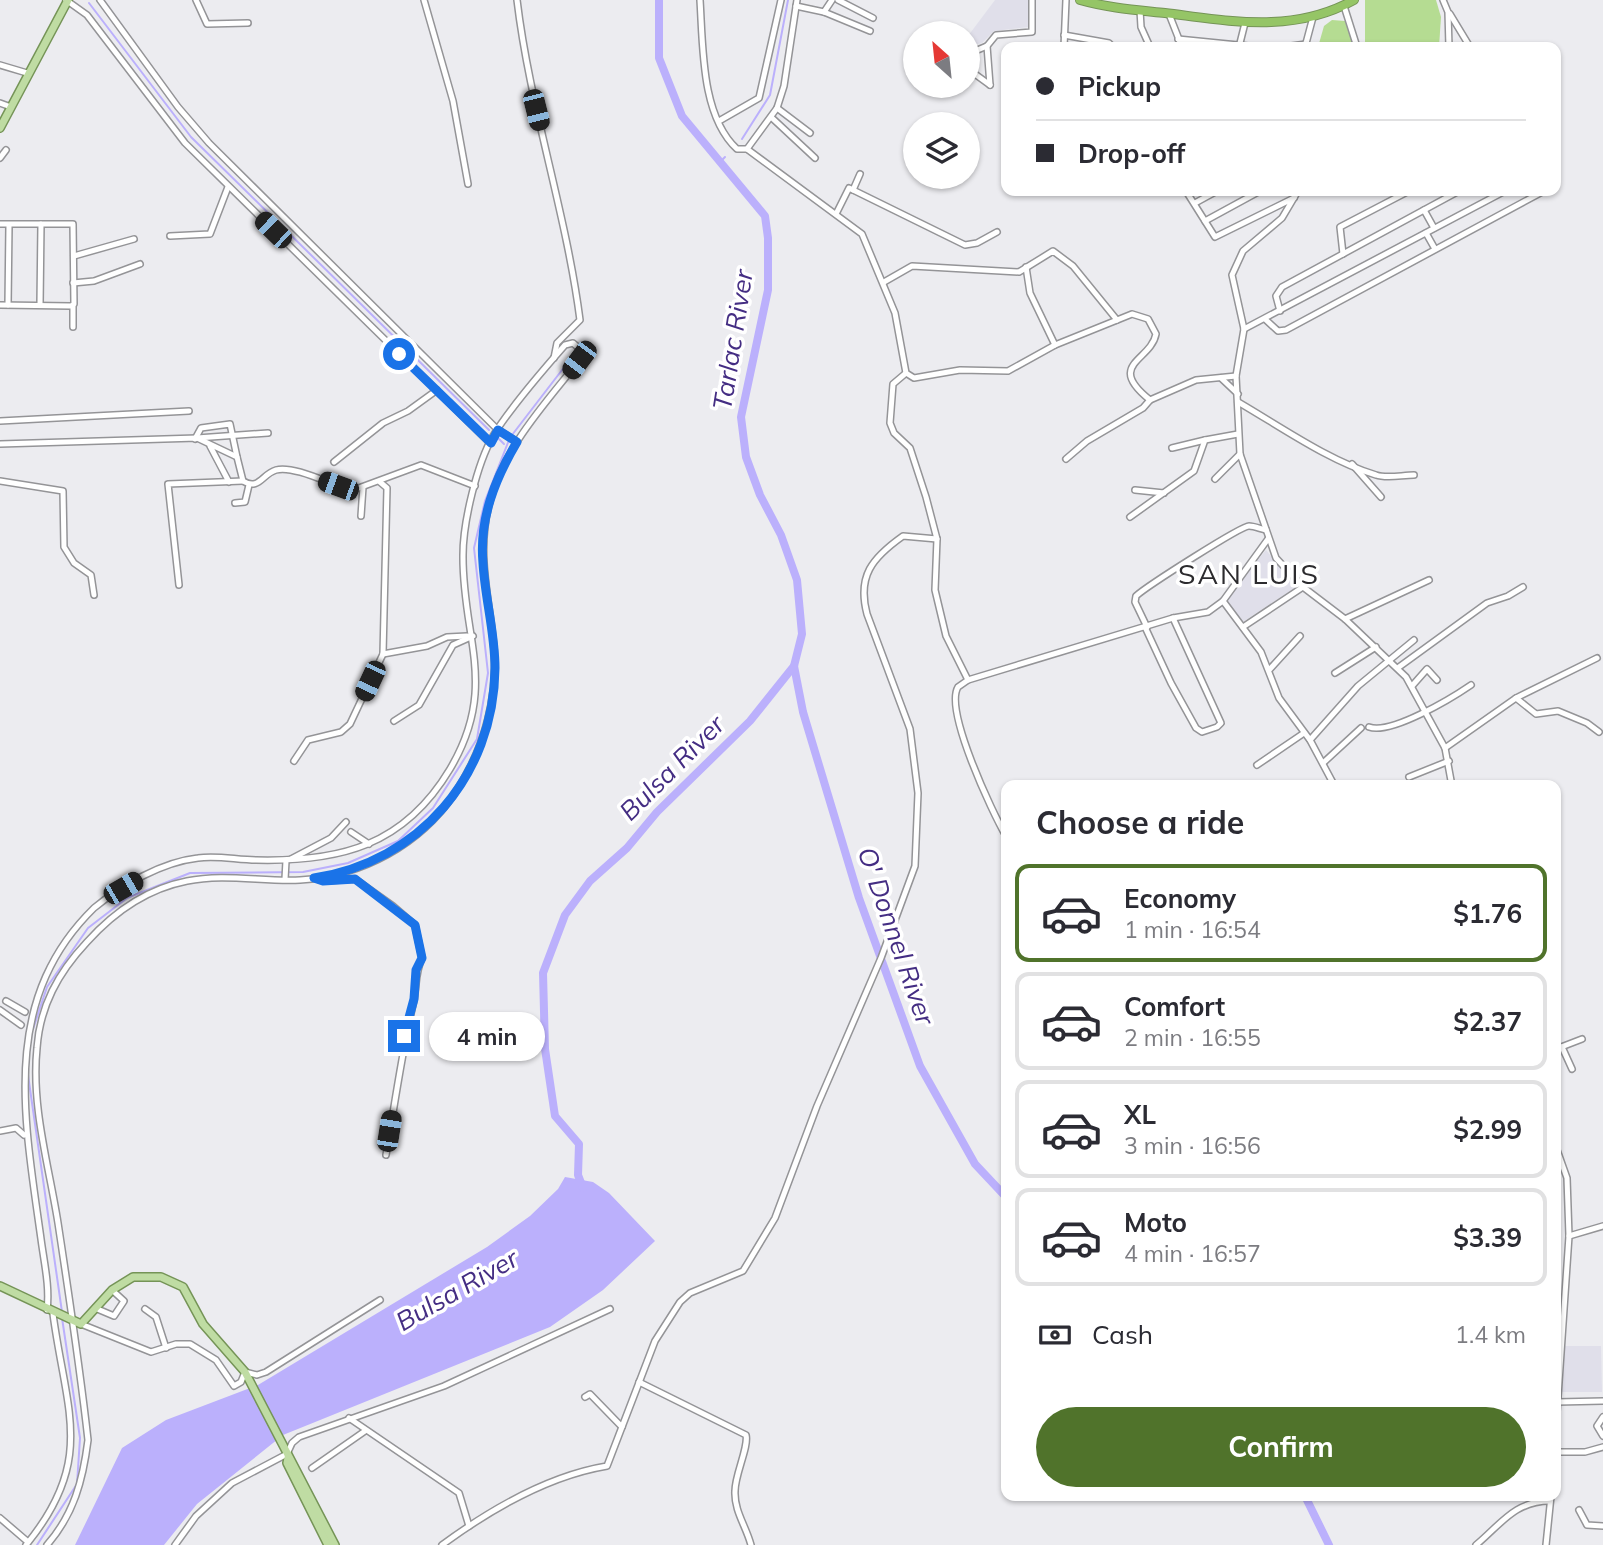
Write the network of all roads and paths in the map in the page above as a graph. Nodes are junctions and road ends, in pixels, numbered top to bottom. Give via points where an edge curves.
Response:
1 (67, 0) edge
2 (100, 0) edge
3 (196, 0) edge
4 (424, 0) edge
5 (516, 0) edge
6 (700, 0) edge
7 (781, 0) edge
8 (832, 0) edge
9 (838, 0) edge
10 (1032, 0) edge
11 (1066, 0) edge
12 (1080, 0) edge
13 (1354, 0) edge
14 (1443, 0) edge
15 (797, 3) edge
16 (1344, 6) junction
17 (1140, 10) junction
18 (824, 12) junction
19 (1448, 12) junction
20 (1169, 14) junction
21 (1313, 17) junction
22 (873, 18) dead end
23 (248, 23) dead end
24 (1245, 23) junction
25 (870, 32) dead end
26 (1064, 35) junction
27 (1178, 39) junction
28 (1064, 42) edge
29 (1087, 42) edge
30 (1148, 42) edge
31 (1180, 42) edge
32 (1204, 42) edge
33 (1240, 42) edge
34 (1307, 42) edge
35 (1355, 42) edge
36 (1449, 42) edge
37 (1467, 42) edge
38 (987, 46) junction
39 (980, 49) edge
40 (0, 65) edge
41 (27, 74) junction
42 (980, 79) edge
43 (0, 103) edge
44 (11, 107) junction
45 (776, 108) junction
46 (771, 117) junction
47 (719, 121) junction
48 (0, 128) edge
49 (810, 132) dead end
50 (747, 149) junction
51 (6, 150) dead end
52 (0, 158) edge
53 (815, 158) dead end
54 (860, 174) dead end
55 (468, 184) dead end
56 (841, 184) dead end
57 (228, 187) junction
58 (851, 189) junction
59 (253, 190) junction
60 (1190, 196) edge
61 (1208, 196) edge
62 (1251, 196) edge
63 (1294, 196) edge
64 (1295, 196) edge
65 (1399, 196) edge
66 (1450, 196) edge
67 (1495, 196) edge
68 (1535, 196) edge
69 (243, 200) junction
70 (1195, 203) junction
71 (1424, 210) junction
72 (836, 214) junction
73 (1205, 221) junction
74 (0, 224) edge
75 (41, 224) junction
76 (9, 225) junction
77 (1434, 228) junction
78 (997, 232) dead end
79 (1426, 233) junction
80 (170, 236) dead end
81 (134, 239) dead end
82 (1435, 249) junction
83 (1343, 254) junction
84 (74, 256) junction
85 (140, 264) dead end
86 (1027, 267) junction
87 (884, 282) junction
88 (73, 283) junction
89 (0, 305) edge
90 (8, 305) junction
91 (40, 305) junction
92 (73, 305) junction
93 (1280, 311) junction
94 (1116, 320) junction
95 (1266, 320) junction
96 (73, 327) dead end
97 (1244, 329) junction
98 (1055, 345) junction
99 (554, 358) junction
100 (906, 373) junction
101 (1236, 376) junction
102 (1221, 378) junction
103 (436, 390) junction
104 (1238, 394) junction
105 (1150, 400) junction
106 (1238, 402) junction
107 (189, 411) dead end
108 (0, 421) edge
109 (500, 431) junction
110 (268, 433) dead end
111 (233, 434) junction
112 (1238, 434) junction
113 (196, 438) junction
114 (1205, 440) junction
115 (515, 441) junction
116 (208, 443) junction
117 (491, 443) junction
118 (0, 444) edge
119 (1172, 448) dead end
120 (1240, 454) junction
121 (237, 457) junction
122 (1066, 459) dead end
123 (334, 463) dead end
124 (1352, 464) junction
125 (1414, 475) dead end
126 (1215, 479) dead end
127 (0, 481) edge
128 (229, 482) junction
129 (380, 482) junction
130 (246, 483) junction
131 (475, 486) junction
132 (363, 487) junction
133 (1135, 490) dead end
134 (1164, 493) junction
135 (1381, 498) dead end
136 (235, 503) dead end
137 (361, 516) dead end
138 (1130, 517) dead end
139 (1265, 530) junction
140 (937, 539) junction
141 (1268, 539) junction
142 (1429, 580) dead end
143 (179, 585) dead end
144 (1303, 587) junction
145 (1523, 587) dead end
146 (94, 595) dead end
147 (1223, 601) junction
148 (1173, 618) junction
149 (1345, 619) junction
150 (1146, 627) junction
151 (1242, 627) junction
152 (473, 636) junction
153 (1300, 636) dead end
154 (1415, 640) dead end
155 (1376, 648) junction
156 (383, 654) junction
157 (1597, 658) dead end
158 (1389, 659) junction
159 (1399, 667) junction
160 (1270, 669) junction
161 (1335, 673) dead end
162 (968, 680) junction
163 (1437, 680) dead end
164 (1471, 685) dead end
165 (1412, 686) junction
166 (1516, 698) junction
167 (1428, 711) junction
168 (394, 721) dead end
169 (1369, 727) dead end
170 (1361, 729) dead end
171 (1599, 732) dead end
172 (1304, 733) junction
173 (1310, 740) junction
174 (1445, 748) junction
175 (294, 761) dead end
176 (1449, 761) junction
177 (1323, 763) junction
178 (1257, 765) dead end
179 (1409, 777) dead end
180 (1332, 780) edge
181 (1451, 780) edge
182 (346, 822) dead end
183 (1001, 828) edge
184 (351, 832) dead end
185 (369, 844) junction
186 (287, 862) junction
187 (285, 878) junction
188 (314, 878) junction
189 (6, 1001) dead end
190 (0, 1010) edge
191 (25, 1012) junction
192 (21, 1026) junction
193 (20, 1035) dead end
194 (1582, 1039) dead end
195 (1561, 1047) edge
196 (1561, 1051) edge
197 (18, 1058) dead end
198 (1572, 1069) dead end
199 (0, 1131) edge
200 (26, 1137) junction
201 (386, 1155) dead end
202 (1561, 1161) edge
203 (1603, 1226) edge
204 (1569, 1236) junction
205 (0, 1286) edge
206 (112, 1290) junction
207 (380, 1300) dead end
208 (1561, 1302) edge
209 (95, 1308) junction
210 (145, 1309) dead end
211 (610, 1309) dead end
212 (59, 1316) junction
213 (81, 1324) junction
214 (166, 1348) junction
215 (246, 1374) junction
216 (639, 1382) junction
217 (585, 1397) dead end
218 (1561, 1398) edge
219 (1603, 1401) edge
220 (349, 1418) junction
221 (1603, 1418) edge
222 (622, 1427) junction
223 (365, 1432) junction
224 (1603, 1436) edge
225 (1603, 1447) edge
226 (1561, 1452) edge
227 (287, 1454) junction
228 (312, 1468) dead end
229 (1537, 1501) edge
230 (1550, 1501) edge
231 (1579, 1510) dead end
232 (0, 1518) edge
233 (469, 1525) junction
234 (1603, 1526) edge
235 (27, 1544) edge
236 (47, 1545) edge
237 (175, 1545) edge
238 (328, 1545) edge
239 (335, 1545) edge
240 (442, 1545) edge
241 (751, 1545) edge
242 (1476, 1545) edge
243 (1546, 1545) edge

1 - 41 main road
1 - 57 street via 87,15 185,143
2 - 59 street via 178,107
3 - 23 street via 207,24
4 - 55 street via 453,101
5 - 99 street via 524,59 567,236 580,320 557,344
6 - 47 street via 706,86
7 - 47 street via 759,99
8 - 18 street
9 - 22 street
10 - 38 street via 1032,32 996,35
11 - 26 street
12 - 17 highway
13 - 16 highway
14 - 19 street
15 - 18 street
15 - 45 street via 784,86
16 - 21 highway
16 - 35 street
17 - 20 highway
17 - 30 street
18 - 25 street
19 - 36 street
19 - 37 street
20 - 24 highway
20 - 27 street
21 - 24 highway
21 - 34 street
24 - 33 street
26 - 28 street
26 - 29 street
27 - 31 street
27 - 32 street
38 - 39 street
38 - 42 street via 992,84
40 - 41 street
41 - 44 main road
43 - 44 street
44 - 48 main road
45 - 46 street
45 - 49 street
46 - 50 street
46 - 53 street
47 - 50 street via 726,139 737,149
50 - 72 street
51 - 52 street
54 - 58 street
56 - 58 street
57 - 69 street
57 - 80 street via 210,234
58 - 72 street
58 - 78 street via 965,245
59 - 69 street
59 - 109 street
60 - 70 street
61 - 70 street
62 - 73 street
63 - 73 street via 1217,237
64 - 97 street via 1282,218 1235,263 1231,275
65 - 83 street via 1340,227
66 - 71 street
67 - 77 street
68 - 82 street
69 - 103 street
70 - 73 street
71 - 77 street
71 - 83 street
72 - 87 street via 862,234
74 - 76 street
75 - 76 street
75 - 84 street via 73,224
75 - 91 street
76 - 90 street
77 - 79 street
79 - 82 street
79 - 93 street
81 - 84 street
82 - 95 street via 1286,330 1278,331
83 - 93 street via 1278,290
84 - 88 street
85 - 88 street via 94,281
86 - 87 street via 1019,272 912,266
86 - 94 street via 1049,253 1059,254 1101,297
86 - 98 street via 1030,293
87 - 100 street
88 - 92 street
89 - 90 street
90 - 91 street
91 - 92 street
92 - 96 street
93 - 95 street
94 - 98 street
94 - 105 street via 1140,315 1148,319 1156,334 1132,369 1132,380
95 - 97 street
97 - 101 street
98 - 100 street via 1008,371 947,371 920,378
99 - 109 street
99 - 115 street via 570,342 582,354
100 - 140 street via 893,384 890,423 910,449
101 - 102 street
101 - 104 street
102 - 104 street
102 - 105 street via 1196,380
103 - 117 street
103 - 123 street via 383,423
104 - 106 street
105 - 122 street
106 - 112 street
106 - 124 street via 1291,437
107 - 108 street
109 - 115 street
109 - 117 street
110 - 111 street
111 - 113 street
111 - 113 street via 228,424 201,428
111 - 121 street
112 - 114 street
112 - 120 street
113 - 116 street
113 - 118 street
114 - 119 street
114 - 134 street via 1194,471
115 - 188 street via 496,482 483,537 495,671 489,714 474,759 449,801 411,841 354,869
116 - 121 street
116 - 128 street
117 - 131 street
120 - 126 street
120 - 139 street
121 - 130 street
124 - 125 street via 1377,476
124 - 135 street
127 - 146 street via 63,491 64,547 74,563 92,577
128 - 130 street
128 - 143 street via 168,485
129 - 131 street via 421,466
129 - 132 street
129 - 156 street via 387,488
130 - 132 street via 258,483 288,468 347,489
130 - 136 street via 245,502
131 - 152 street via 463,555
132 - 137 street
133 - 134 street
134 - 138 street
139 - 141 street
139 - 150 street via 1249,526 1237,530 1136,596
140 - 162 street via 935,590 946,636
140 - 216 street via 903,536 868,570 862,596 910,729 918,793 915,866 789,1183 758,1249 740,1273 685,1297 655,1341
141 - 144 street via 1276,558
141 - 147 street
142 - 149 street
144 - 149 street
144 - 151 street
145 - 159 street via 1487,603
147 - 148 street via 1208,612
147 - 151 street
148 - 150 street
148 - 150 street via 1221,723 1209,731 1196,728
149 - 155 street
150 - 162 street
151 - 160 street
152 - 156 street via 447,637 427,646
152 - 168 street via 453,645 419,705
152 - 185 street via 475,695 459,753 417,811
153 - 160 street
154 - 158 street
155 - 158 street
155 - 161 street
156 - 175 street via 350,724 341,732 308,740
157 - 166 street
158 - 159 street
158 - 173 street
159 - 165 street
160 - 172 street via 1279,698
162 - 183 street via 955,691 956,709 986,802
163 - 165 street via 1427,669
164 - 167 street
165 - 167 street
166 - 171 street via 1536,714 1558,711
166 - 174 street
167 - 169 street
167 - 174 street
170 - 177 street
172 - 173 street
172 - 178 street
173 - 177 street
174 - 176 street
176 - 179 street
176 - 181 street
177 - 180 street
182 - 186 street via 331,838
184 - 185 street
185 - 186 street via 312,861
186 - 187 street
186 - 191 street via 200,857 160,869 119,890 65,935 43,969
187 - 188 street
187 - 212 street via 191,880 150,893 109,918 70,960 49,996 39,1025 35,1089
188 - 201 street via 355,879 416,928 422,958 416,970
189 - 191 street
190 - 192 street
191 - 192 street
192 - 193 street
194 - 195 street
196 - 198 street
197 - 200 street
199 - 200 street via 16,1128
200 - 212 street
202 - 204 street via 1567,1178
203 - 204 street
204 - 208 street
205 - 212 main road
206 - 209 main road
206 - 209 street via 124,1301 117,1313 111,1317
206 - 215 main road via 137,1276 178,1283 188,1293 202,1324
207 - 215 street via 266,1372
209 - 213 main road
210 - 214 street via 156,1317
211 - 220 street via 444,1386
212 - 213 main road
212 - 235 street via 71,1450 66,1480 54,1508
212 - 236 street via 88,1440 74,1504
213 - 214 street via 151,1352
214 - 215 street via 190,1344 216,1360 233,1386
215 - 227 main road
216 - 222 street
216 - 241 street via 746,1435 735,1490 736,1508
217 - 222 street via 590,1394 600,1402
218 - 219 street
220 - 223 street
220 - 227 street via 299,1437
221 - 224 street via 1597,1426
222 - 233 street via 607,1466 582,1470 518,1497
223 - 228 street
223 - 233 street via 459,1493
225 - 226 street
227 - 237 street via 232,1483 195,1516
227 - 238 main road via 287,1463
227 - 239 main road
229 - 242 street via 1513,1510
230 - 243 street
231 - 234 street via 1587,1525
232 - 235 street
233 - 240 street

